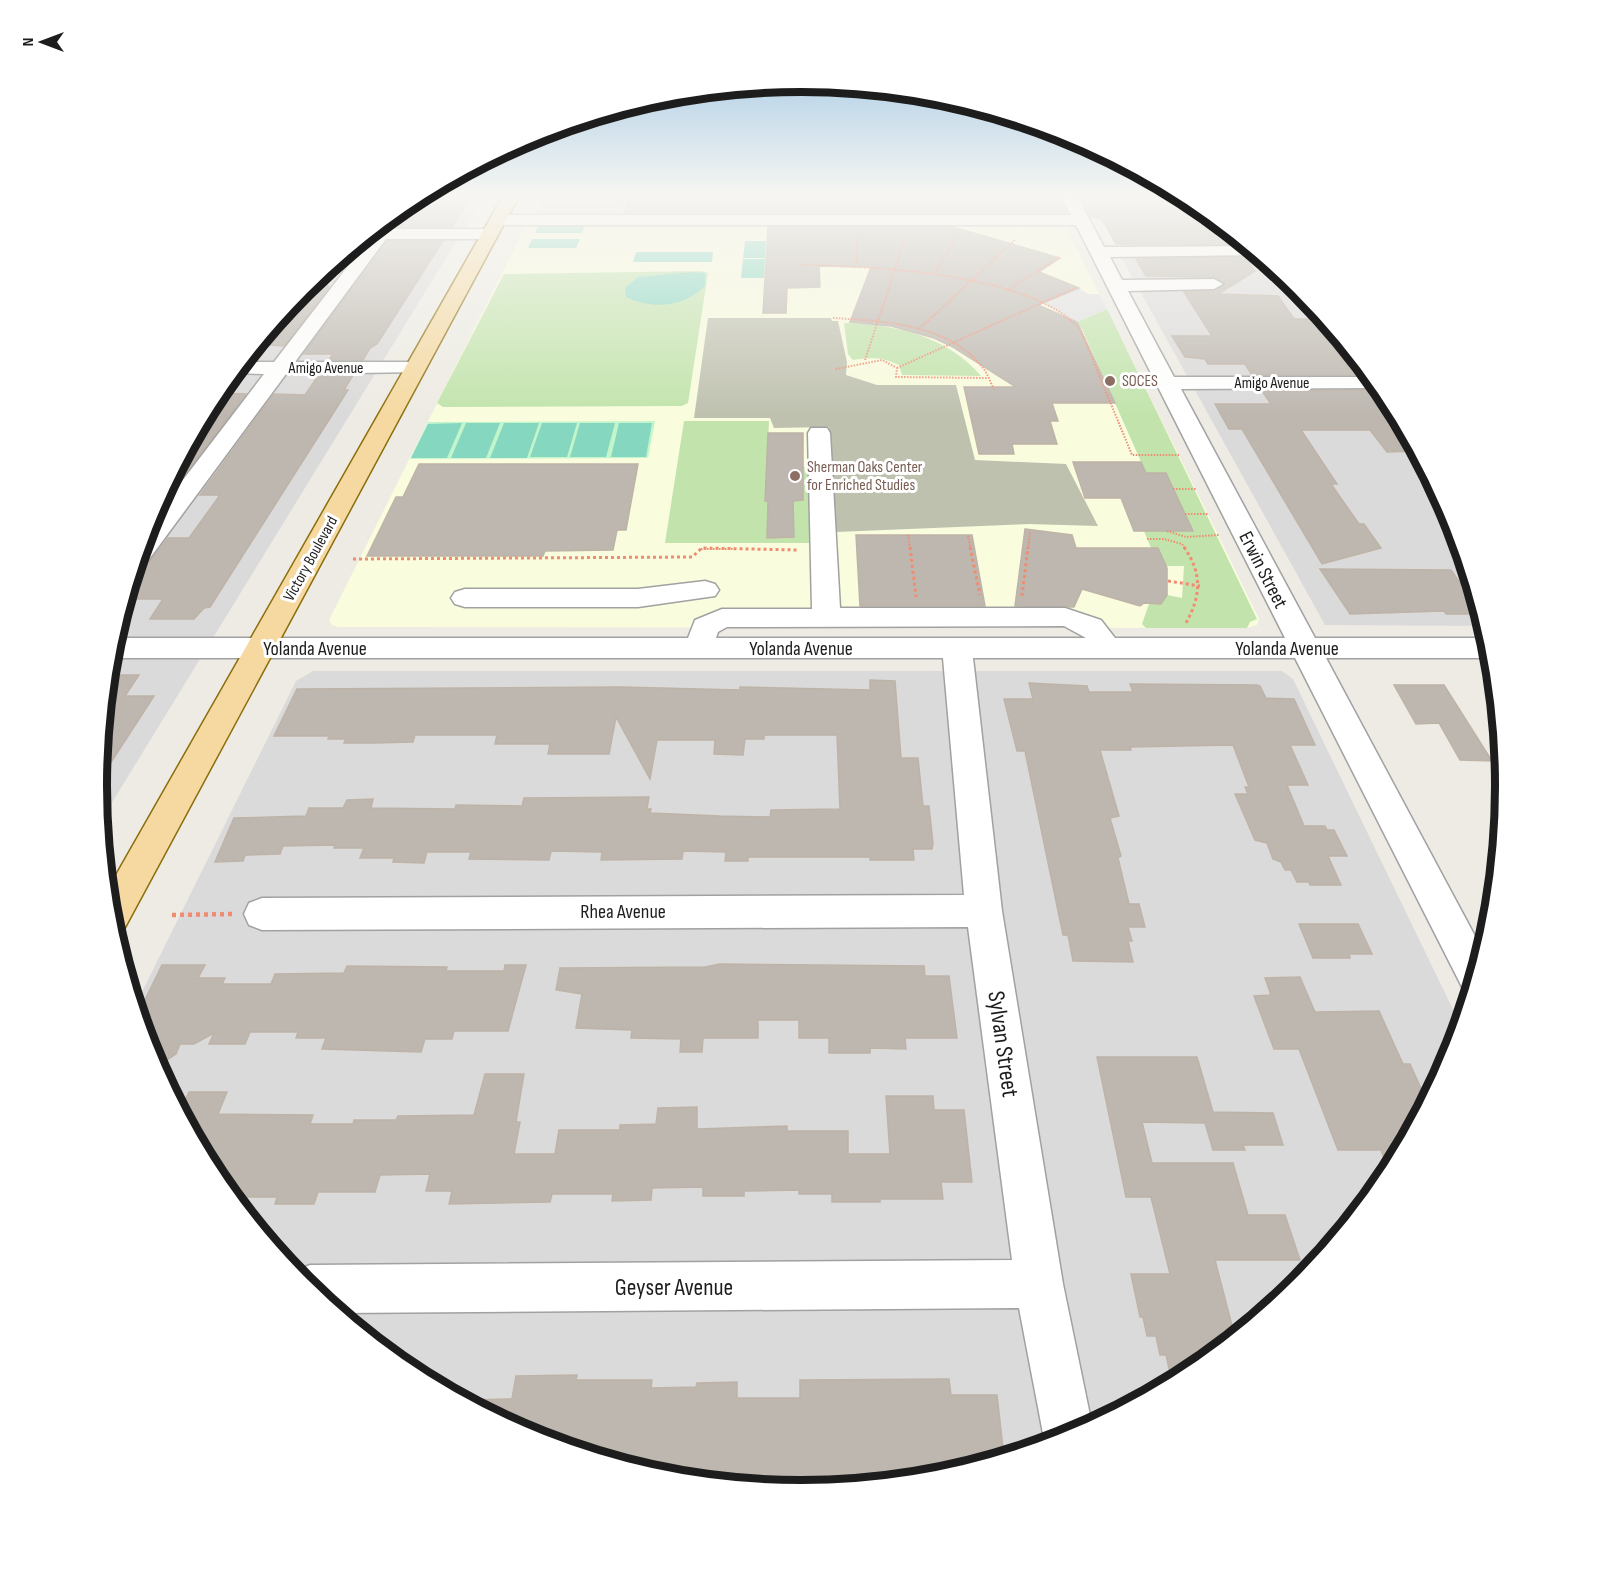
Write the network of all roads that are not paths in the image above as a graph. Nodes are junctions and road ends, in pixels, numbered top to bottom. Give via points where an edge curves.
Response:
1 (349, 269) edge
2 (471, 269) edge
3 (1107, 269) edge
4 (1214, 284) dead end
5 (1116, 286) junction
6 (246, 368) edge
7 (280, 368) junction
8 (416, 368) junction
9 (1167, 383) junction
10 (1366, 383) edge
11 (819, 433) dead end
12 (155, 534) edge
13 (705, 590) dead end
14 (670, 593) junction
15 (465, 598) dead end
16 (826, 617) junction
17 (702, 638) junction
18 (120, 648) edge
19 (1482, 648) edge
20 (261, 649) junction
21 (957, 649) junction
22 (1105, 649) junction
23 (1304, 649) junction
24 (118, 906) edge
25 (984, 911) junction
26 (262, 914) road end
27 (1471, 965) edge
28 (1039, 1284) junction
29 (324, 1289) edge
30 (1066, 1427) edge

1 - 7 street
2 - 8 main road, Victory Boulevard
3 - 5 street, Erwin Street
4 - 5 street
5 - 9 street, Erwin Street
6 - 7 street, Amigo Avenue
7 - 8 street, Amigo Avenue
7 - 12 street
8 - 20 main road, Victory Boulevard
9 - 10 street, Amigo Avenue
9 - 23 street, Erwin Street
11 - 16 street
13 - 14 street
14 - 15 street via 638,598
14 - 17 street
16 - 17 street via 722,618
16 - 22 street via 1065,617 1099,632
17 - 20 street, Yolanda Avenue
17 - 21 street, Yolanda Avenue
18 - 20 street, Yolanda Avenue
19 - 23 street, Yolanda Avenue
20 - 24 main road, Victory Boulevard
21 - 22 street, Yolanda Avenue
21 - 25 street, Sylvan Street
22 - 23 street, Yolanda Avenue
23 - 27 street, Erwin Street
25 - 26 street, Rhea Avenue
25 - 28 street, Sylvan Street
28 - 29 street, Geyser Avenue
28 - 30 street, Sylvan Street

